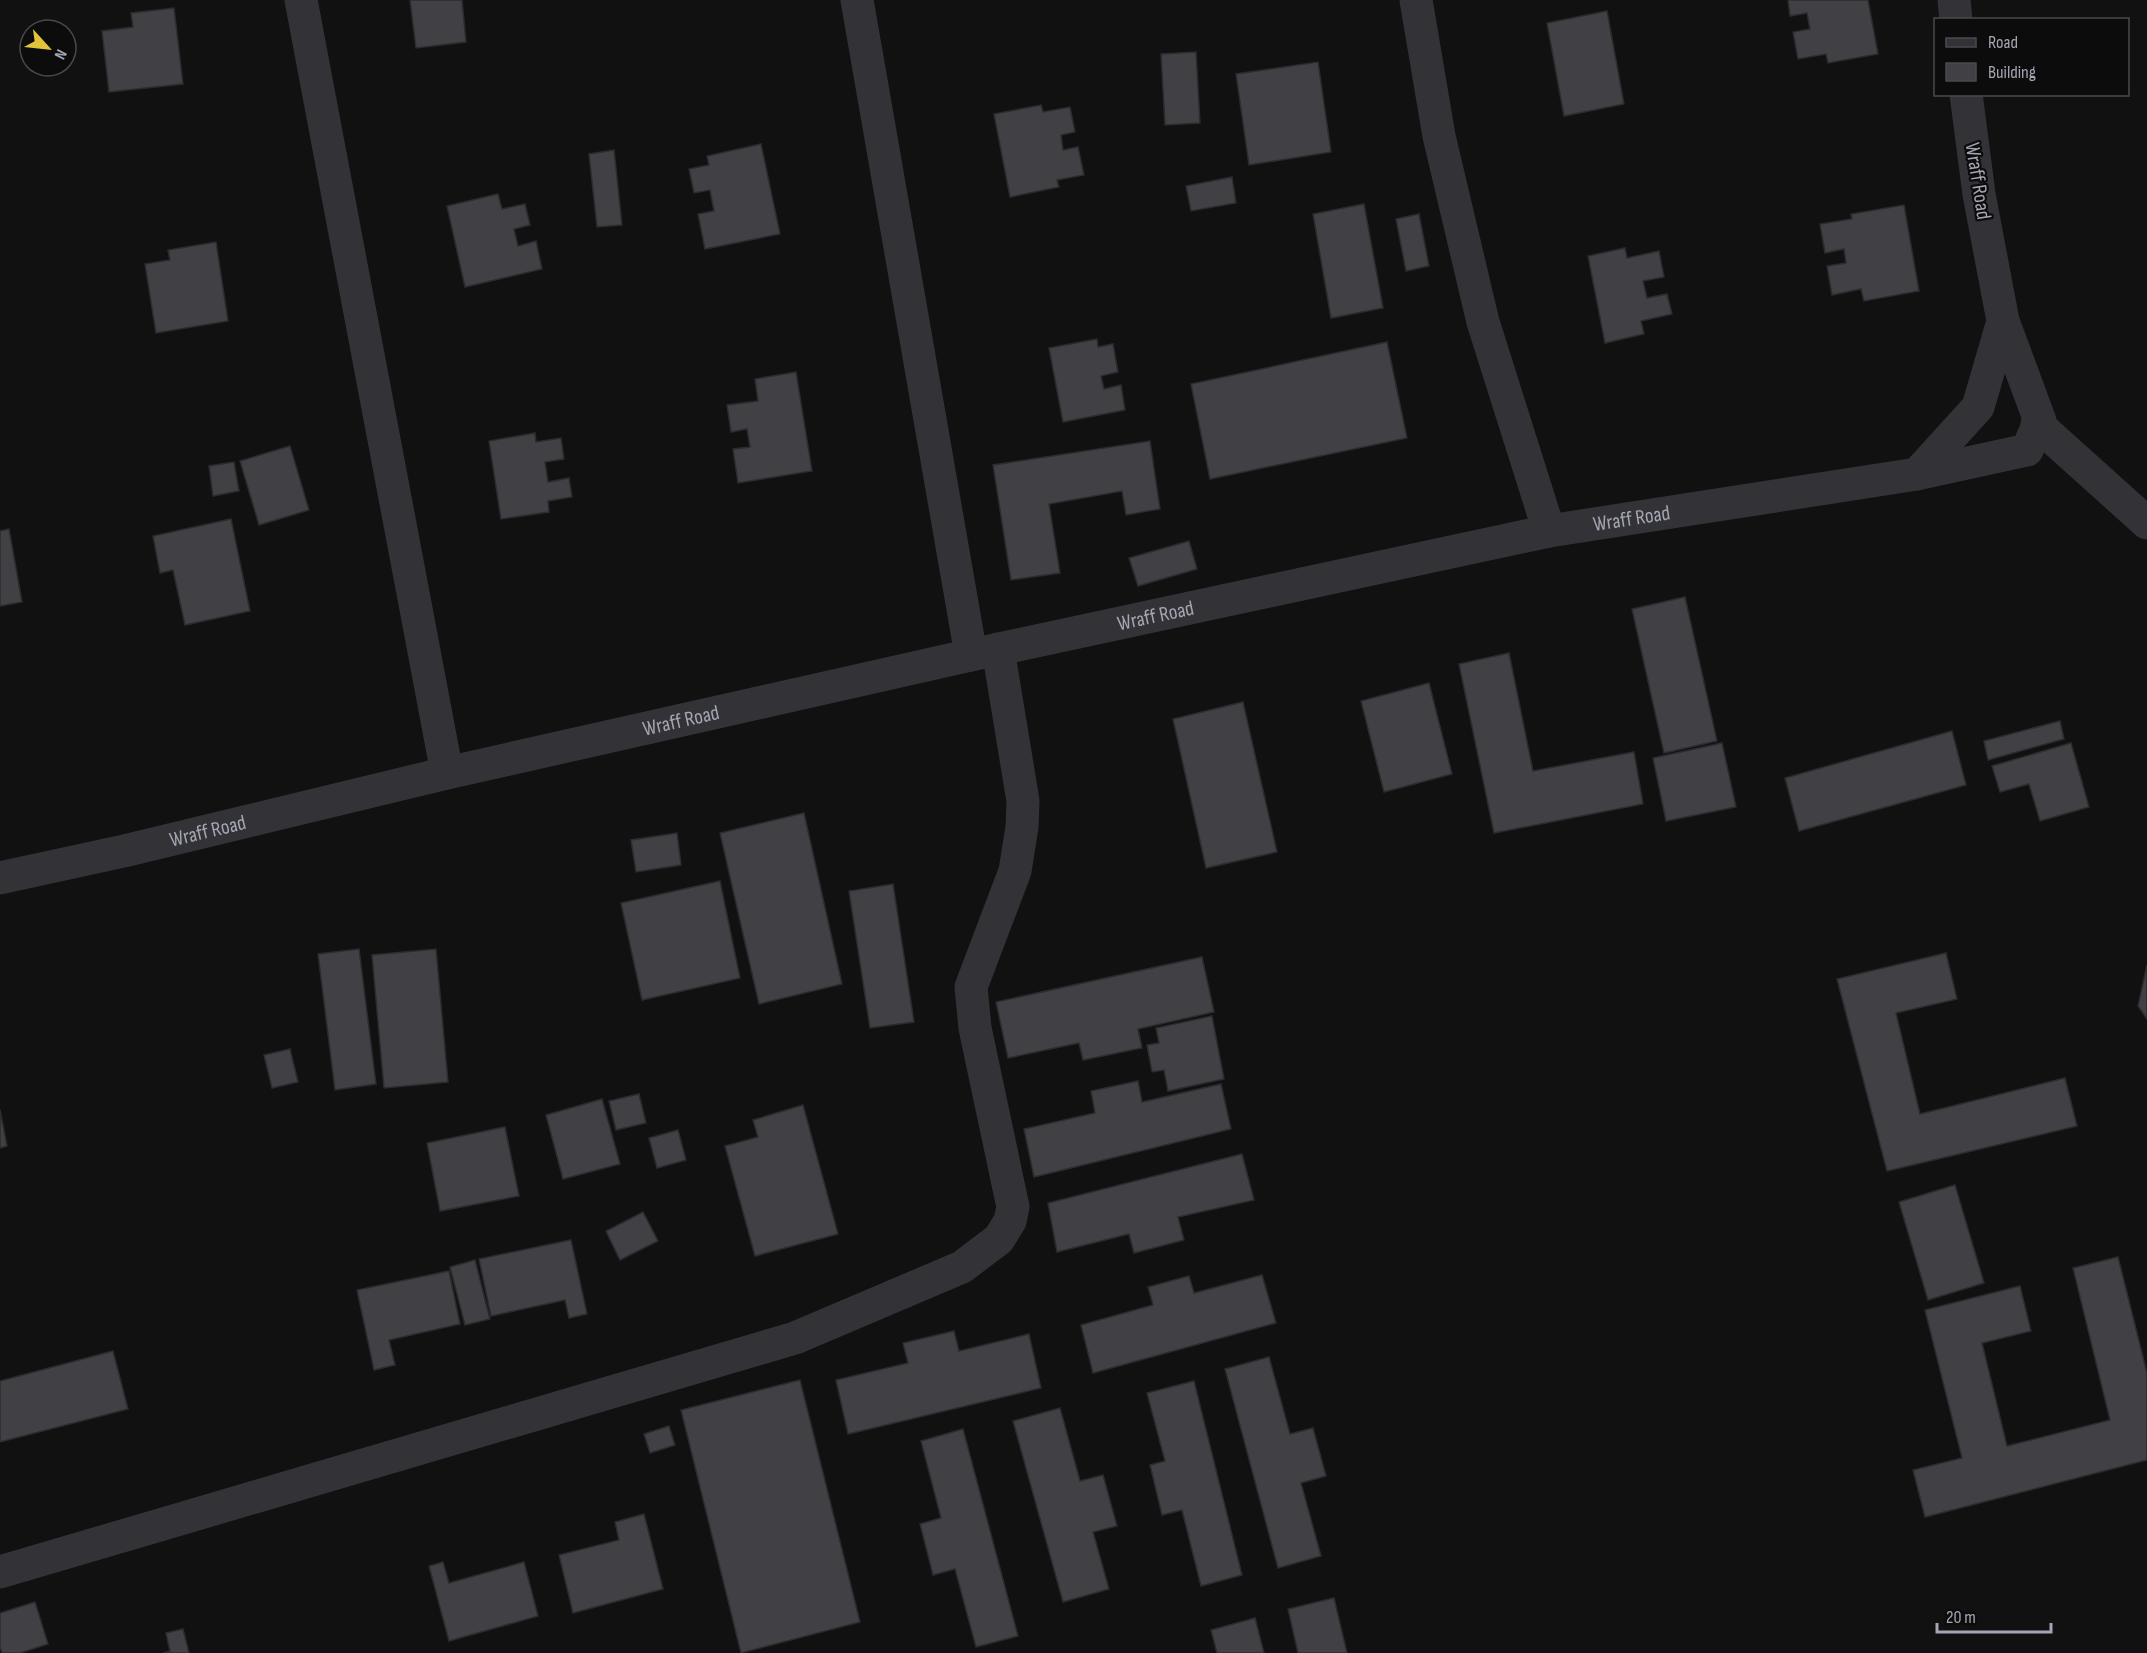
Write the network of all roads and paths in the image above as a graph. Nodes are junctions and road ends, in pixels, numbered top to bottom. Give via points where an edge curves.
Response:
1 (301, 0) edge
2 (857, 0) edge
3 (1416, 0) edge
4 (1954, 0) edge
5 (1956, 18) edge
6 (1966, 96) edge
7 (2003, 321) junction
8 (2037, 424) junction
9 (1917, 474) junction
10 (2147, 523) edge
11 (1549, 531) junction
12 (984, 652) junction
13 (447, 773) junction
14 (0, 878) edge
15 (0, 1572) edge

1 - 13 street
2 - 12 street
3 - 11 street via 1439,136 1483,322
4 - 5 street
6 - 7 street, Wraff Road via 1979,194
7 - 8 street via 2040,421
7 - 9 street, Wraff Road via 1978,407
8 - 9 street via 2027,450
8 - 10 street
9 - 11 street, Wraff Road
11 - 12 street, Wraff Road
12 - 13 street, Wraff Road
12 - 15 street via 1023,801 1015,871 970,987 1013,1207 999,1239 962,1267 795,1338
13 - 14 street, Wraff Road

